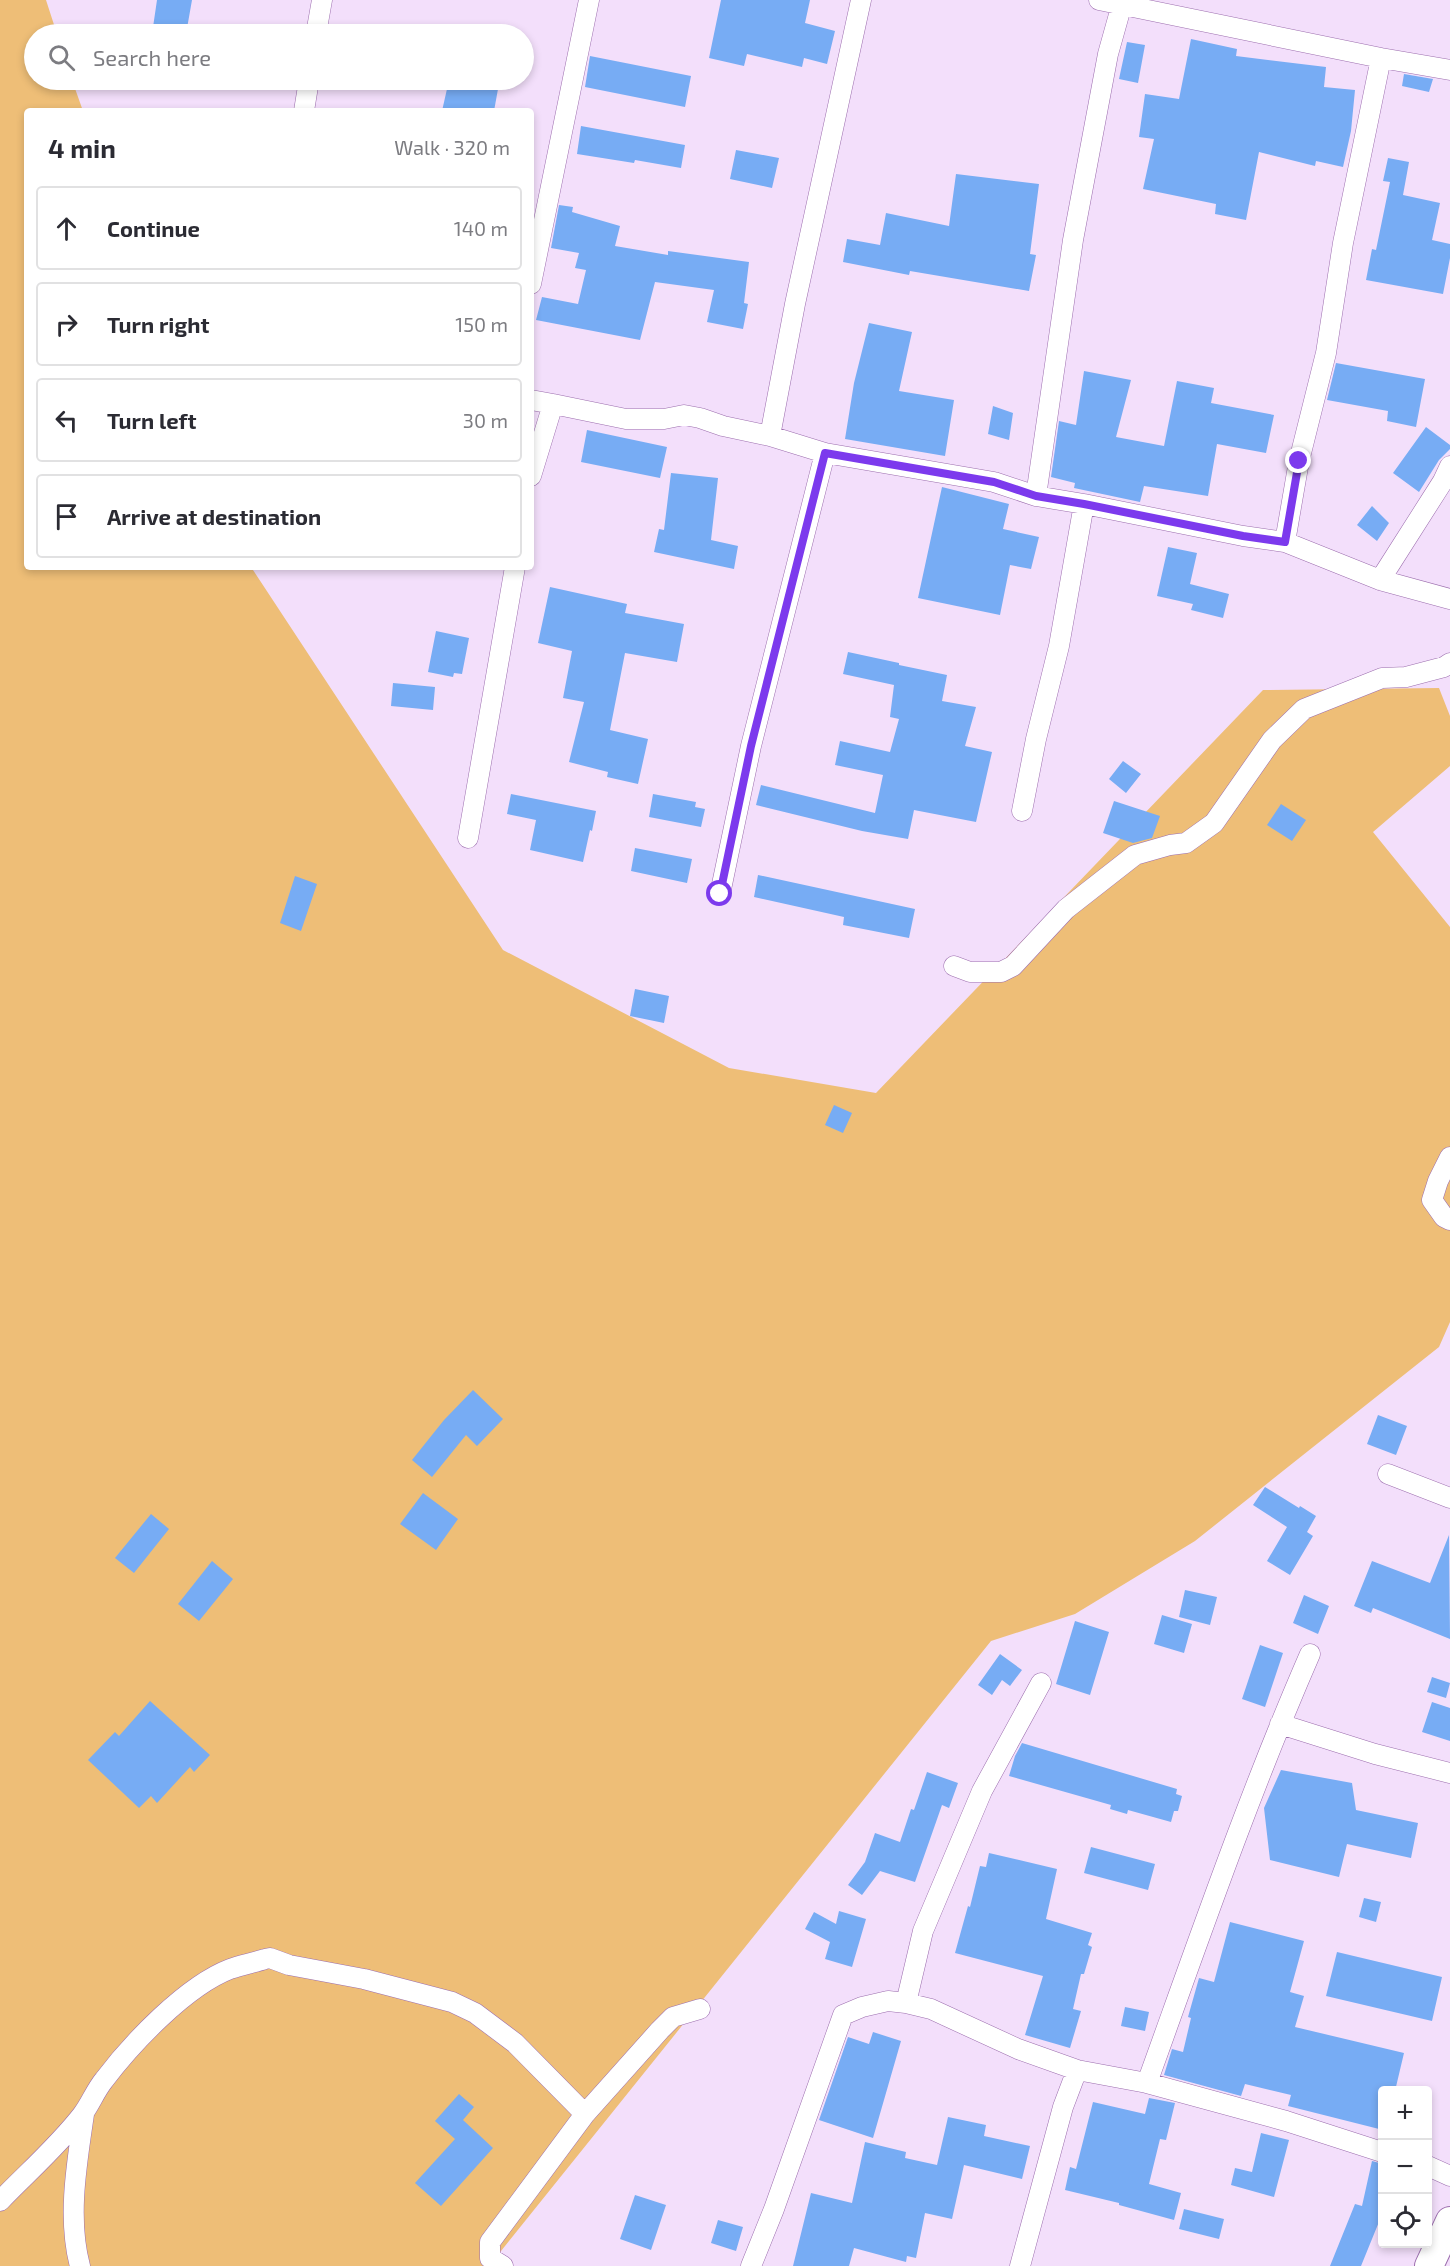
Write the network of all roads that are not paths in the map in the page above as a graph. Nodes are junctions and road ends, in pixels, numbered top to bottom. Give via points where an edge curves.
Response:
1 (322, 0) edge
2 (589, 0) edge
3 (861, 0) edge
4 (1099, 0) edge
5 (1122, 4) junction
6 (318, 24) edge
7 (1381, 58) junction
8 (1450, 70) edge
9 (307, 90) edge
10 (304, 108) edge
11 (534, 269) edge
12 (534, 401) edge
13 (553, 404) junction
14 (770, 436) junction
15 (825, 453) junction
16 (534, 466) edge
17 (1450, 466) edge
18 (1036, 496) junction
19 (1084, 504) junction
20 (1285, 542) junction
21 (514, 570) edge
22 (1380, 579) junction
23 (1450, 599) edge
24 (1450, 663) edge
25 (1022, 811) dead end
26 (468, 838) dead end
27 (720, 894) dead end
28 (954, 966) dead end
29 (1450, 1157) edge
30 (1450, 1221) edge
31 (1388, 1474) dead end
32 (1450, 1498) edge
33 (1310, 1654) dead end
34 (1041, 1683) dead end
35 (1280, 1724) junction
36 (1450, 1773) edge
37 (906, 2003) junction
38 (700, 2009) dead end
39 (1077, 2070) junction
40 (1147, 2083) junction
41 (84, 2114) junction
42 (585, 2114) junction
43 (1378, 2150) edge
44 (1432, 2167) edge
45 (1450, 2176) edge
46 (0, 2201) edge
47 (1450, 2221) edge
48 (80, 2266) edge
49 (503, 2266) edge
50 (751, 2266) edge
51 (1020, 2266) edge
52 (1429, 2266) edge

1 - 6 street
2 - 11 street
3 - 14 street
4 - 5 street
5 - 7 street
5 - 18 street via 1108,54 1073,240
7 - 8 street
7 - 20 street via 1343,243 1326,354 1299,461
9 - 10 street
12 - 13 street
13 - 14 street via 626,419 700,418
13 - 16 street
14 - 15 street
15 - 18 street via 994,482
15 - 27 street via 751,746
17 - 22 street
18 - 19 street
19 - 20 street
19 - 25 street via 1059,646
20 - 22 street
21 - 26 street
22 - 23 street
24 - 28 street via 1406,677 1382,678 1304,709 1272,740 1214,823 1196,837 1135,855 1066,909 1013,966 1001,972 970,972
29 - 30 street via 1432,1200
31 - 32 street
33 - 35 street
34 - 37 street via 982,1791 936,1898 923,1931
35 - 36 street
35 - 40 street
37 - 39 street via 931,2009 1018,2049
37 - 50 street via 888,2001 843,2015
38 - 42 street via 674,2017
39 - 40 street
39 - 51 street via 1063,2107
40 - 43 street
41 - 42 street via 124,2056 193,1991 228,1970 270,1958 431,1995 475,2013 515,2043
41 - 46 street
41 - 48 street via 73,2221
42 - 49 street via 490,2242 490,2258
44 - 45 street
47 - 52 main road

